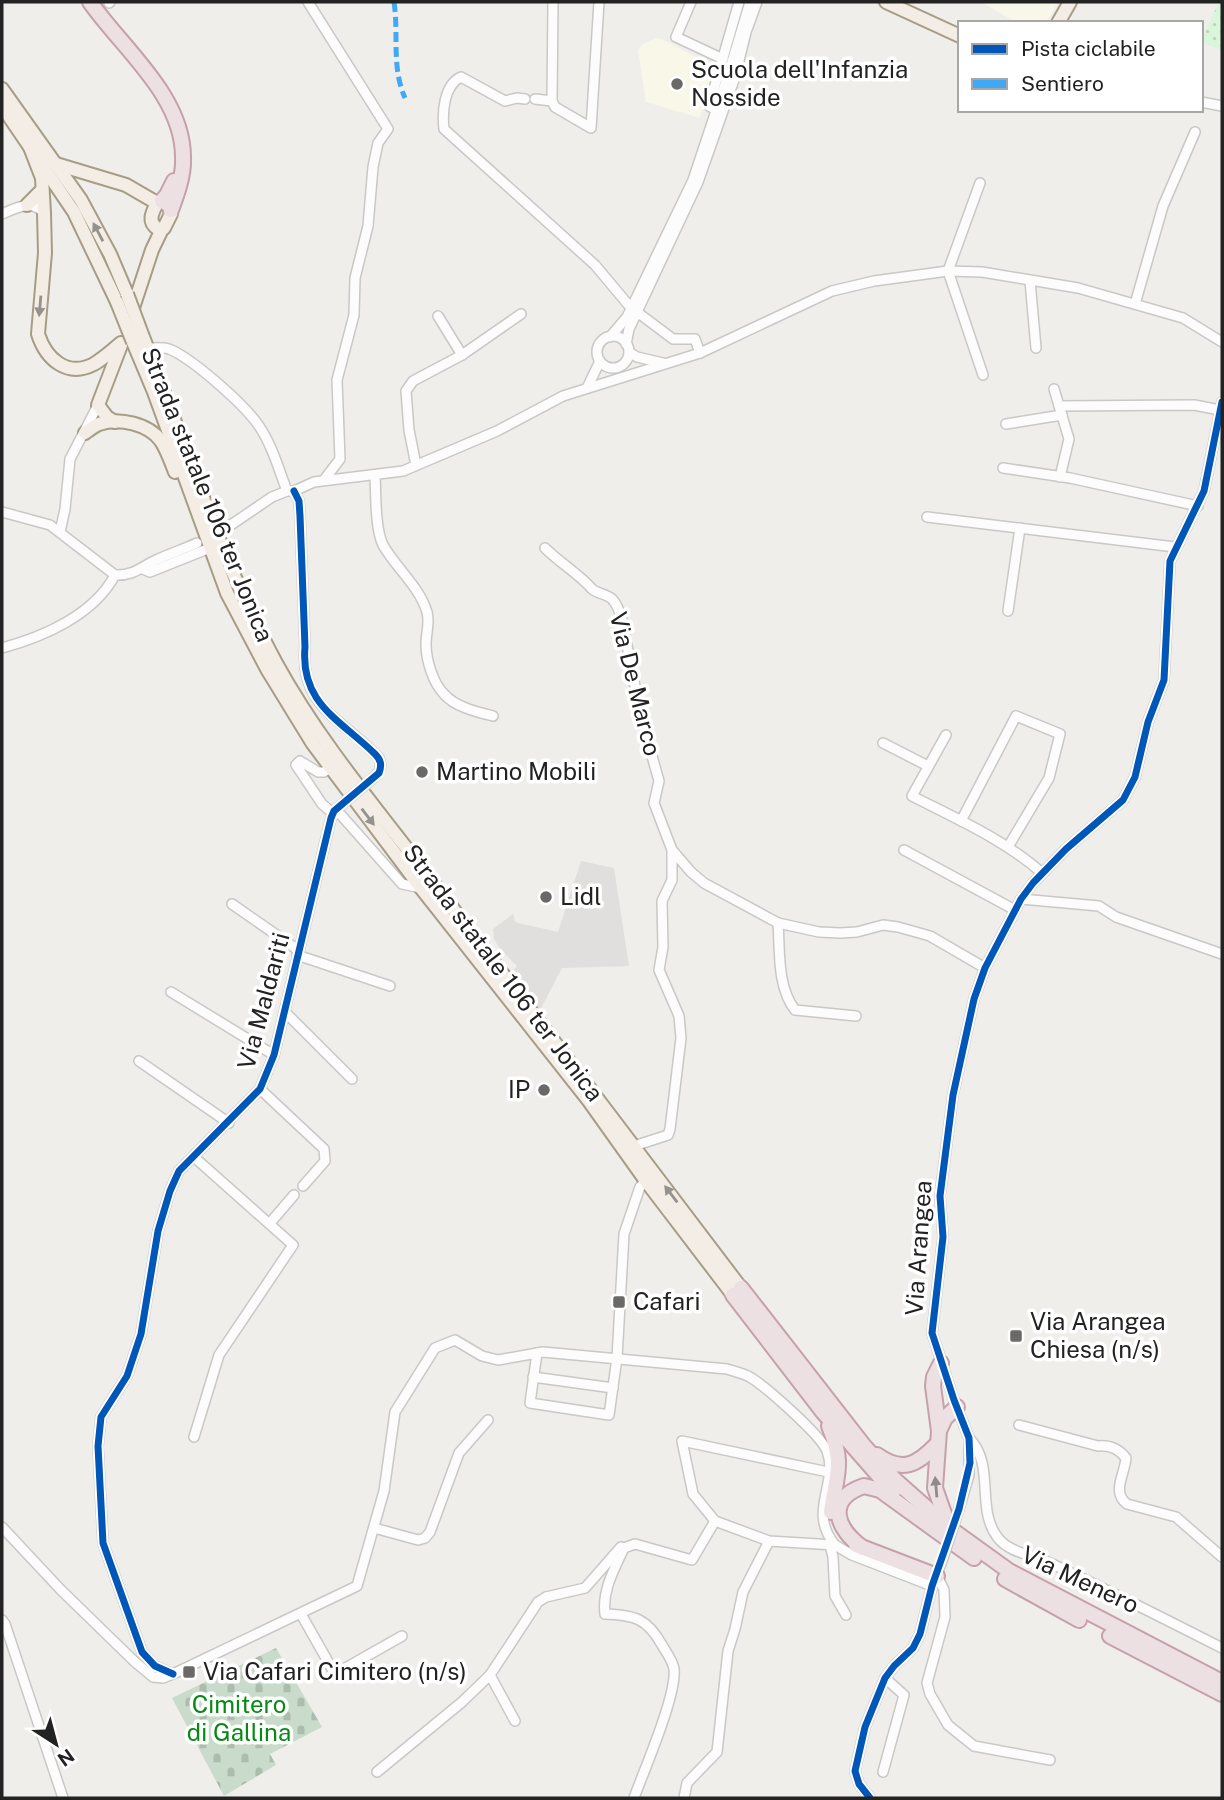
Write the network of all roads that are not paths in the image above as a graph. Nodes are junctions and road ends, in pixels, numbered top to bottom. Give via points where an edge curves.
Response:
1 (80, 2) edge
2 (90, 2) edge
3 (308, 2) edge
4 (553, 2) edge
5 (599, 2) edge
6 (691, 2) edge
7 (739, 2) edge
8 (750, 2) edge
9 (757, 2) edge
10 (886, 2) edge
11 (1070, 2) edge
12 (1059, 21) edge
13 (958, 35) edge
14 (723, 59) junction
15 (2, 89) edge
16 (162, 98) junction
17 (552, 101) junction
18 (1203, 102) edge
19 (2, 106) edge
20 (1222, 106) edge
21 (713, 108) junction
22 (1195, 132) dead end
23 (30, 147) junction
24 (56, 164) junction
25 (980, 183) dead end
26 (42, 190) junction
27 (691, 192) junction
28 (27, 205) junction
29 (163, 205) junction
30 (44, 213) junction
31 (2, 214) edge
32 (948, 271) junction
33 (1030, 281) junction
34 (122, 298) junction
35 (1135, 304) junction
36 (634, 310) junction
37 (521, 314) dead end
38 (438, 316) dead end
39 (610, 337) junction
40 (136, 342) junction
41 (1222, 342) edge
42 (1036, 348) dead end
43 (630, 353) junction
44 (700, 353) junction
45 (462, 355) junction
46 (665, 363) junction
47 (604, 364) junction
48 (983, 375) dead end
49 (587, 388) junction
50 (1054, 389) dead end
51 (98, 405) junction
52 (1221, 406) edge
53 (1061, 411) junction
54 (115, 422) junction
55 (1006, 424) dead end
56 (85, 433) junction
57 (416, 465) junction
58 (1003, 468) dead end
59 (375, 475) junction
60 (1060, 477) junction
61 (324, 480) junction
62 (291, 491) junction
63 (1198, 506) junction
64 (2, 512) edge
65 (199, 514) junction
66 (927, 517) dead end
67 (1020, 528) junction
68 (222, 531) dead end
69 (60, 532) junction
70 (204, 545) junction
71 (1175, 547) junction
72 (545, 548) dead end
73 (115, 575) junction
74 (1008, 611) dead end
75 (2, 648) edge
76 (493, 716) dead end
77 (946, 735) dead end
78 (883, 743) dead end
79 (928, 766) junction
80 (330, 768) junction
81 (337, 808) junction
82 (961, 821) junction
83 (1008, 847) junction
84 (672, 850) junction
85 (904, 850) dead end
86 (1042, 873) junction
87 (422, 888) junction
88 (1021, 899) junction
89 (232, 904) dead end
90 (1014, 910) junction
91 (778, 923) junction
92 (298, 953) junction
93 (1222, 954) edge
94 (985, 968) junction
95 (390, 986) dead end
96 (171, 992) dead end
97 (285, 1012) junction
98 (856, 1016) dead end
99 (274, 1055) junction
100 (139, 1061) dead end
101 (352, 1079) dead end
102 (260, 1089) junction
103 (229, 1123) junction
104 (634, 1146) junction
105 (194, 1157) junction
106 (646, 1181) junction
107 (303, 1186) dead end
108 (294, 1195) dead end
109 (270, 1223) junction
110 (737, 1291) junction
111 (537, 1353) junction
112 (617, 1358) junction
113 (941, 1363) junction
114 (533, 1377) junction
115 (613, 1388) junction
116 (957, 1409) junction
117 (823, 1412) junction
118 (488, 1420) dead end
119 (1019, 1425) dead end
120 (939, 1426) junction
121 (194, 1437) dead end
122 (970, 1438) junction
123 (864, 1446) junction
124 (828, 1472) junction
125 (916, 1515) junction
126 (715, 1521) junction
127 (2, 1527) edge
128 (948, 1527) junction
129 (374, 1528) junction
130 (769, 1541) junction
131 (832, 1545) junction
132 (624, 1548) junction
133 (863, 1548) junction
134 (1222, 1557) edge
135 (934, 1581) junction
136 (300, 1614) junction
137 (846, 1615) dead end
138 (2, 1620) edge
139 (402, 1636) dead end
140 (1222, 1648) edge
141 (173, 1674) junction
142 (490, 1675) junction
143 (885, 1678) junction
144 (1222, 1682) edge
145 (1222, 1694) edge
146 (515, 1721) dead end
147 (1050, 1760) dead end
148 (377, 1772) dead end
149 (883, 1772) dead end
150 (63, 1798) edge
151 (634, 1798) edge
152 (684, 1798) edge
153 (870, 1798) edge

1 - 16 highway
2 - 16 highway
3 - 61 street via 388,129 376,155 368,226 355,278 354,315 337,380 340,459
4 - 17 street
5 - 17 street via 591,128
6 - 14 street via 676,37
7 - 14 street
8 - 21 street
9 - 27 street via 735,77
10 - 13 main road
11 - 12 main road
14 - 21 street
15 - 24 main road, Strada statale 106 ter Jonica
16 - 29 highway via 173,127 177,163
17 - 36 street via 505,101 461,77 454,80 443,107 444,129 595,265
18 - 20 street
19 - 23 main road, Strada statale 106 ter Jonica
21 - 27 street
22 - 35 street via 1163,206
23 - 26 main road
23 - 34 main road, Strada statale 106 ter Jonica via 74,212
24 - 29 main road via 126,186
34 -> 24 main road, Strada statale 106 ter Jonica via 81,200
25 - 32 street
26 - 28 main road
26 - 30 main road
27 - 36 street
28 - 30 street
28 - 31 street
29 - 40 main road via 167,223 157,227
30 -> 40 main road via 38,334 48,356 72,369 92,365
32 - 33 street
32 - 44 street via 832,291
32 - 48 street
33 - 35 street
33 - 42 street
34 - 40 main road, Strada statale 106 ter Jonica, bridge
35 - 41 street via 1183,318
36 - 39 street
36 - 43 street
36 - 44 street via 673,339 695,339
37 - 45 street
38 - 45 street
39 - 43 street via 622,340
39 - 47 street via 598,349
40 - 51 main road
40 - 62 street via 173,351 250,414
40 - 65 main road, Strada statale 106 ter Jonica
40 - 104 main road, Strada statale 106 ter Jonica via 239,587 302,706 341,766
43 - 46 street
43 - 47 street via 618,367
44 - 46 street
45 - 57 street via 413,381 406,391
46 - 49 street
47 - 49 street
49 - 57 street
50 - 53 street
51 - 54 main road
51 - 56 street
52 - 53 street
52 - 63 street, Via Arangea
53 - 55 street
53 - 60 street via 1069,439
54 - 56 main road
54 - 65 main road via 133,424 160,440 191,509
56 - 69 street via 70,459
57 - 59 street
58 - 60 street
59 - 61 street
59 - 76 street via 382,542 424,604 428,655 436,681 449,698
60 - 63 street
61 - 62 street
62 - 68 street via 272,497
62 - 81 street, bridge via 299,501 303,664 310,691 381,763 379,773
63 - 71 street, Via Arangea
64 - 69 street
65 - 70 main road, Strada statale 106 ter Jonica
66 - 67 street
67 - 71 street
67 - 74 street
69 - 73 street
70 - 73 street via 150,572 143,569
70 - 80 main road, Strada statale 106 ter Jonica via 267,668
71 - 86 street, Via Arangea via 1170,561 1164,680 1135,778 1114,810
72 - 84 street, Via De Marco via 617,606 659,781 654,803
73 - 75 street via 76,616 28,641
77 - 79 street
78 - 79 street
79 - 82 street via 912,796
80 - 81 street via 318,772 300,761 296,765 322,804 329,810
80 -> 87 main road, Strada statale 106 ter Jonica
81 - 87 street via 402,884
81 - 92 street, Via Maldariti
82 - 83 street
82 - 83 street via 1016,716 1060,734 1049,778
83 - 86 street
84 - 91 street via 704,883
84 - 104 street via 672,880 662,901 659,970 679,1016 681,1038 670,1129 668,1135
85 - 90 street
86 - 88 street, Via Arangea
87 - 106 main road, Strada statale 106 ter Jonica
88 - 90 street, Via Arangea
88 - 93 street via 1099,906 1116,917
89 - 92 street
90 - 94 street, Via Arangea
91 - 94 street via 840,933 883,925 898,927 930,936
91 - 98 street via 782,982 789,1003 795,1010
92 - 95 street
92 - 97 street, Via Maldariti
94 - 113 street, Via Arangea via 953,1095 940,1196 943,1237 932,1333
96 - 99 street
97 - 99 street, Via Maldariti
97 - 101 street
99 - 102 street, Via Maldariti
100 - 103 street
102 - 103 street, Via Maldariti
102 - 107 street via 324,1149 325,1161
103 - 105 street, Via Maldariti
110 -> 104 main road, Strada statale 106 ter Jonica
105 - 109 street
105 - 141 street, Via Maldariti via 179,1171 170,1191 158,1231 141,1334 127,1376 101,1417 98,1446 103,1543 142,1652
106 - 110 main road, Strada statale 106 ter Jonica
106 - 112 street via 640,1186 624,1234
108 - 109 street
109 - 121 street via 293,1245 219,1355
110 - 117 highway
110 - 123 highway
111 - 112 street
111 - 114 street
111 - 129 street via 498,1360 455,1340 435,1348 395,1412
112 - 115 street
112 - 124 street via 727,1369 750,1377 816,1435 827,1451
113 - 116 street, Via Arangea
113 - 120 highway via 933,1386
114 - 115 street
114 - 115 street via 530,1403 609,1415
116 - 120 highway
116 - 120 highway via 945,1404
116 - 122 street, Via Arangea
117 - 125 highway
117 - 133 highway via 835,1439 839,1467 831,1520 844,1540
118 - 129 street via 459,1453 425,1538
119 - 134 street via 1106,1445 1122,1453 1126,1458 1120,1499 1176,1517
120 - 123 highway via 919,1460 903,1466 887,1462
128 -> 120 highway via 935,1488
122 - 135 street, Via Arangea, bridge via 969,1475
122 - 140 street, Via Menero via 985,1469 991,1525 1008,1547 1047,1561
123 - 128 highway
124 - 126 street via 682,1441 694,1494
124 - 131 street via 822,1521
125 - 133 highway via 872,1486 854,1489 839,1507 839,1519 844,1532
125 - 145 highway via 1034,1597
126 - 130 street
126 - 132 street via 692,1560 635,1544
127 - 141 street via 135,1662 153,1677
128 - 144 highway via 1001,1566
129 - 136 street via 357,1586
130 - 131 street
130 - 152 street via 743,1592 727,1651 717,1752 687,1783
131 - 135 street
131 - 137 street via 835,1596
132 - 142 street via 585,1588 538,1602
132 - 151 street via 609,1580 603,1601 605,1614 629,1615 644,1622 674,1668 673,1690
133 - 135 highway
135 - 143 street, Via Arangea via 913,1648
135 - 147 street via 944,1590 945,1617 928,1683 948,1726 974,1746
136 - 139 street via 335,1674
136 - 141 street
138 - 150 street
142 - 146 street
142 - 148 street
143 - 149 street via 904,1695
143 - 153 street, Via Arangea via 865,1727 855,1771

